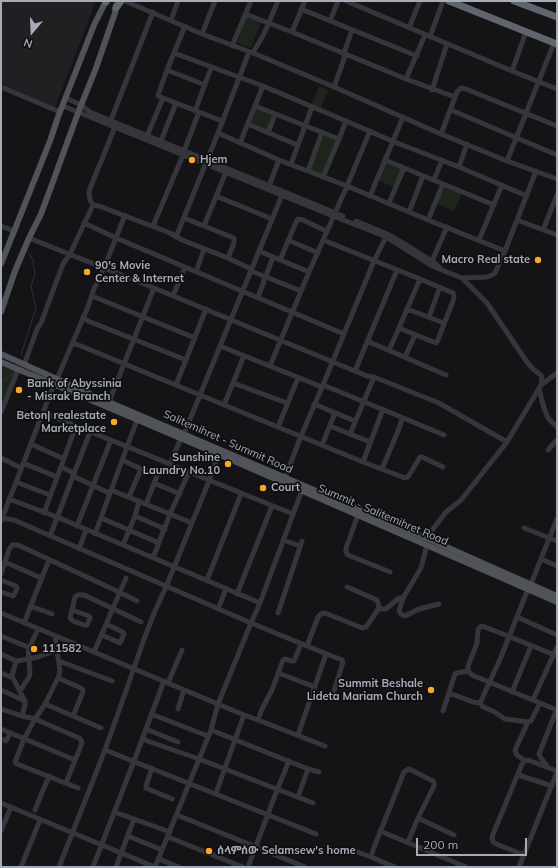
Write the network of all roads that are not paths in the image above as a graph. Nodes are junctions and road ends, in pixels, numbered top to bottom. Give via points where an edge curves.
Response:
1 (106, 1) edge
2 (121, 1) edge
3 (126, 1) edge
4 (178, 1) edge
5 (215, 1) edge
6 (251, 1) edge
7 (278, 1) edge
8 (305, 1) edge
9 (338, 1) edge
10 (346, 1) edge
11 (420, 1) edge
12 (442, 1) edge
13 (449, 1) edge
14 (514, 1) edge
15 (523, 3) edge
16 (116, 5) edge
17 (302, 9) junction
18 (153, 12) junction
19 (245, 14) junction
20 (557, 17) edge
21 (171, 20) junction
22 (330, 21) junction
23 (270, 22) junction
24 (185, 26) junction
25 (409, 28) junction
26 (352, 30) junction
27 (292, 32) junction
28 (526, 32) junction
29 (202, 34) junction
30 (428, 36) junction
31 (556, 43) edge
32 (447, 44) junction
33 (232, 46) junction
34 (174, 53) junction
35 (251, 53) junction
36 (344, 53) junction
37 (417, 56) junction
38 (211, 68) junction
39 (167, 70) junction
40 (512, 71) junction
41 (239, 78) junction
42 (406, 79) junction
43 (538, 82) junction
44 (205, 85) junction
45 (263, 86) junction
46 (1, 87) edge
47 (334, 87) junction
48 (557, 89) edge
49 (432, 90) junction
50 (455, 97) junction
51 (66, 98) junction
52 (163, 98) junction
53 (176, 103) junction
54 (81, 105) junction
55 (255, 106) junction
56 (312, 107) junction
57 (62, 109) junction
58 (450, 110) junction
59 (197, 112) junction
60 (78, 113) junction
61 (525, 114) junction
62 (275, 115) junction
63 (403, 117) junction
64 (111, 120) junction
65 (346, 120) junction
66 (222, 122) junction
67 (248, 124) junction
68 (305, 126) junction
69 (557, 126) edge
70 (115, 127) junction
71 (370, 131) junction
72 (268, 132) junction
73 (322, 132) junction
74 (218, 133) junction
75 (441, 134) junction
76 (147, 136) junction
77 (516, 138) junction
78 (339, 139) junction
79 (161, 141) junction
80 (392, 141) junction
81 (240, 143) junction
82 (467, 144) junction
83 (297, 145) junction
84 (184, 153) junction
85 (557, 155) edge
86 (279, 160) junction
87 (385, 160) junction
88 (442, 160) junction
89 (507, 161) junction
90 (206, 162) junction
91 (290, 164) junction
92 (458, 167) junction
93 (404, 168) junction
94 (308, 170) junction
95 (536, 171) junction
96 (226, 172) junction
97 (423, 176) junction
98 (323, 177) junction
99 (557, 179) edge
100 (434, 180) junction
101 (443, 184) junction
102 (502, 185) junction
103 (269, 186) junction
104 (347, 186) junction
105 (282, 195) junction
106 (557, 195) edge
107 (216, 196) junction
108 (370, 196) junction
109 (527, 196) junction
110 (389, 204) junction
111 (93, 205) junction
112 (494, 205) junction
113 (409, 212) junction
114 (334, 214) junction
115 (124, 216) junction
116 (184, 218) junction
117 (272, 219) junction
118 (428, 220) junction
119 (517, 220) junction
120 (84, 224) junction
121 (1, 226) edge
122 (153, 226) junction
123 (204, 226) junction
124 (447, 228) junction
125 (543, 230) junction
126 (14, 231) junction
127 (326, 231) junction
128 (557, 235) edge
129 (176, 237) junction
130 (386, 237) junction
131 (29, 238) junction
132 (116, 238) junction
133 (288, 240) junction
134 (323, 240) junction
135 (479, 240) junction
136 (4, 248) edge
137 (204, 249) junction
138 (259, 251) junction
139 (505, 251) junction
140 (318, 253) junction
141 (70, 254) junction
142 (273, 257) junction
143 (228, 258) junction
144 (280, 260) junction
145 (374, 261) junction
146 (432, 261) junction
147 (1, 264) edge
148 (184, 267) junction
149 (104, 268) junction
150 (251, 270) junction
151 (397, 270) junction
152 (442, 270) junction
153 (196, 272) junction
154 (308, 272) junction
155 (265, 277) junction
156 (462, 278) junction
157 (420, 279) junction
158 (440, 287) junction
159 (154, 288) junction
160 (243, 291) junction
161 (301, 291) junction
162 (92, 296) junction
163 (173, 296) junction
164 (258, 297) junction
165 (408, 309) junction
166 (206, 310) junction
167 (1, 312) edge
168 (292, 312) junction
169 (142, 316) junction
170 (83, 317) junction
171 (429, 317) junction
172 (231, 320) junction
173 (444, 323) junction
174 (399, 328) junction
175 (344, 334) junction
176 (415, 335) junction
177 (195, 338) junction
178 (134, 339) junction
179 (281, 340) junction
180 (367, 341) junction
181 (72, 344) junction
182 (220, 346) junction
183 (389, 350) junction
184 (1, 354) edge
185 (244, 356) junction
186 (405, 357) junction
187 (186, 360) junction
188 (1, 362) edge
189 (332, 362) junction
190 (124, 364) junction
191 (24, 365) junction
192 (270, 366) junction
193 (18, 370) junction
194 (355, 371) junction
195 (557, 373) edge
196 (446, 375) dead end
197 (374, 377) junction
198 (298, 378) junction
199 (53, 381) junction
200 (233, 383) junction
201 (176, 385) junction
202 (322, 386) junction
203 (540, 387) junction
204 (200, 395) junction
205 (364, 401) junction
206 (109, 402) junction
207 (288, 403) junction
208 (314, 404) junction
209 (224, 405) junction
210 (383, 409) junction
211 (1, 412) edge
212 (43, 412) junction
213 (335, 413) junction
214 (401, 417) junction
215 (137, 420) junction
216 (355, 421) junction
217 (76, 426) junction
218 (330, 426) junction
219 (278, 427) junction
220 (557, 427) edge
221 (90, 432) junction
222 (350, 434) junction
223 (444, 435) dead end
224 (183, 436) junction
225 (301, 436) junction
226 (111, 440) junction
227 (557, 440) edge
228 (370, 442) junction
229 (507, 442) junction
230 (31, 444) junction
231 (322, 445) junction
232 (127, 447) junction
233 (548, 450) dead end
234 (219, 451) junction
235 (1, 458) edge
236 (64, 459) junction
237 (122, 460) junction
238 (363, 462) junction
239 (170, 464) junction
240 (22, 465) junction
241 (61, 467) junction
242 (443, 467) dead end
243 (140, 469) junction
244 (382, 469) junction
245 (190, 472) junction
246 (74, 474) junction
247 (57, 477) junction
248 (285, 478) junction
249 (209, 481) junction
250 (16, 482) junction
251 (154, 483) junction
252 (93, 486) junction
253 (302, 490) junction
254 (110, 491) junction
255 (180, 494) junction
256 (241, 494) junction
257 (50, 495) junction
258 (129, 498) junction
259 (9, 499) junction
260 (139, 501) junction
261 (146, 504) junction
262 (272, 506) junction
263 (44, 513) junction
264 (170, 514) junction
265 (293, 514) junction
266 (358, 515) junction
267 (135, 516) junction
268 (57, 517) junction
269 (101, 518) junction
270 (182, 519) junction
271 (557, 519) edge
272 (1, 520) edge
273 (168, 522) junction
274 (192, 523) junction
275 (77, 526) junction
276 (524, 528) dead end
277 (165, 529) junction
278 (86, 530) junction
279 (129, 531) junction
280 (95, 534) junction
281 (50, 536) junction
282 (549, 538) junction
283 (283, 540) junction
284 (426, 541) junction
285 (557, 541) edge
286 (159, 543) junction
287 (123, 545) junction
288 (79, 549) junction
289 (153, 558) junction
290 (541, 559) junction
291 (49, 560) junction
292 (5, 562) junction
293 (557, 566) edge
294 (174, 567) junction
295 (390, 572) dead end
296 (1, 574) edge
297 (41, 578) junction
298 (126, 578) dead end
299 (1, 580) edge
300 (206, 580) junction
301 (530, 586) junction
302 (166, 587) junction
303 (347, 587) dead end
304 (226, 589) junction
305 (1, 592) edge
306 (120, 592) junction
307 (237, 594) junction
308 (557, 596) edge
309 (403, 598) junction
310 (137, 600) dead end
311 (557, 602) edge
312 (260, 603) junction
313 (439, 604) dead end
314 (30, 606) junction
315 (112, 608) junction
316 (218, 609) junction
317 (378, 609) junction
318 (72, 610) dead end
319 (1, 613) edge
320 (278, 613) dead end
321 (52, 614) dead end
322 (517, 617) junction
323 (141, 622) dead end
324 (24, 623) junction
325 (251, 623) junction
326 (106, 624) junction
327 (38, 629) junction
328 (102, 635) junction
329 (557, 635) edge
330 (1, 636) edge
331 (55, 636) junction
332 (509, 636) junction
333 (301, 644) junction
334 (307, 646) junction
335 (531, 646) junction
336 (28, 647) junction
337 (557, 647) edge
338 (57, 650) junction
339 (182, 650) dead end
340 (94, 652) junction
341 (1, 654) edge
342 (326, 654) junction
343 (555, 656) edge
344 (29, 659) junction
345 (16, 661) junction
346 (59, 661) junction
347 (134, 668) junction
348 (468, 671) junction
349 (1, 673) edge
350 (278, 673) junction
351 (13, 678) junction
352 (58, 678) junction
353 (112, 681) dead end
354 (166, 682) junction
355 (489, 682) junction
356 (315, 687) junction
357 (1, 690) edge
358 (184, 690) junction
359 (20, 691) junction
360 (334, 691) dead end
361 (512, 692) junction
362 (449, 693) junction
363 (533, 700) junction
364 (25, 701) junction
365 (480, 703) junction
366 (540, 703) junction
367 (45, 704) junction
368 (218, 704) junction
369 (1, 709) edge
370 (178, 709) dead end
371 (557, 710) edge
372 (443, 711) dead end
373 (151, 714) junction
374 (244, 715) junction
375 (22, 716) junction
376 (73, 716) junction
377 (35, 719) junction
378 (258, 720) junction
379 (528, 722) junction
380 (101, 728) dead end
381 (1, 729) edge
382 (146, 729) junction
383 (211, 730) junction
384 (10, 734) junction
385 (298, 735) junction
386 (208, 736) junction
387 (1, 739) edge
388 (24, 739) junction
389 (142, 739) junction
390 (236, 740) junction
391 (178, 742) dead end
392 (325, 746) dead end
393 (105, 750) junction
394 (199, 759) junction
395 (75, 760) junction
396 (134, 761) junction
397 (289, 761) junction
398 (525, 761) junction
399 (548, 767) junction
400 (152, 768) junction
401 (225, 769) junction
402 (308, 769) junction
403 (557, 771) edge
404 (319, 772) dead end
405 (518, 775) junction
406 (49, 776) junction
407 (66, 783) junction
408 (189, 783) junction
409 (552, 786) junction
410 (78, 788) dead end
411 (277, 790) junction
412 (216, 793) junction
413 (298, 797) junction
414 (172, 799) dead end
415 (1, 803) edge
416 (313, 803) dead end
417 (11, 807) junction
418 (35, 810) dead end
419 (114, 812) junction
420 (268, 814) junction
421 (176, 815) junction
422 (418, 818) junction
423 (134, 819) junction
424 (40, 820) junction
425 (1, 831) edge
426 (380, 831) junction
427 (72, 832) junction
428 (169, 834) junction
429 (316, 834) dead end
430 (454, 835) dead end
431 (128, 836) junction
432 (408, 842) junction
433 (101, 845) junction
434 (256, 847) junction
435 (162, 850) junction
436 (352, 850) dead end
437 (121, 853) junction
438 (524, 855) junction
439 (371, 857) junction
440 (159, 859) junction
441 (21, 867) edge
442 (59, 867) edge
443 (93, 867) edge
444 (116, 867) edge
445 (179, 867) edge
446 (243, 867) edge
447 (248, 867) edge
448 (305, 867) edge
449 (395, 867) edge
450 (463, 867) edge
451 (519, 867) edge

1 - 51 main road
2 - 16 highway
3 - 18 street
4 - 21 street
5 - 29 street
6 - 19 street
7 - 23 street
8 - 17 street
9 - 22 street
10 - 25 street
11 - 25 street
12 - 30 street
13 - 28 highway
14 - 15 highway
15 - 20 highway
16 - 54 main road
17 - 22 street
17 - 27 street
18 - 21 street
18 - 64 street
19 - 23 street
19 - 33 street
21 - 24 street
22 - 26 street
23 - 27 street
23 - 35 street
24 - 29 street
24 - 34 street
25 - 30 street
26 - 36 street
26 - 37 street
27 - 36 street
28 - 31 highway
28 - 40 street
29 - 33 street
30 - 32 street
30 - 37 street
31 - 43 street
32 - 40 street
32 - 49 street
33 - 35 street
34 - 38 street
34 - 39 street
35 - 41 street
35 - 47 street
36 - 42 street
36 - 47 street
37 - 42 street
38 - 41 street
38 - 44 street
39 - 44 street
39 - 52 street via 158,95
40 - 43 street
41 - 45 street
41 - 66 street
42 - 49 street
43 - 48 street
43 - 61 street
44 - 59 street
45 - 55 street
45 - 56 street
46 - 57 street
47 - 63 street
49 - 50 street
50 - 58 street
50 - 61 street via 461,88 466,89
51 - 54 street
51 - 57 main road
52 - 53 street
52 - 76 street
53 - 59 street
53 - 79 street
54 - 60 main road
54 - 64 street via 90,112
55 - 62 street
55 - 67 street
56 - 65 street
56 - 68 street
57 - 60 street
57 - 126 main road
58 - 75 street
58 - 77 street
59 - 66 street
59 - 84 street
60 - 70 street
60 - 131 main road via 41,214
61 - 69 street
61 - 77 street
62 - 68 street
62 - 72 street
63 - 75 street
63 - 80 street
64 - 76 street
65 - 71 street
65 - 78 street
66 - 74 street
67 - 72 street
67 - 81 street
68 - 73 street
68 - 83 street
70 - 84 street
70 - 111 street via 89,191
71 - 80 street
71 - 104 street
72 - 83 street
73 - 78 street
73 - 94 street
74 - 81 street
74 - 90 street
75 - 82 street
76 - 79 street
77 - 85 street
77 - 89 street
78 - 98 street
79 - 84 street
80 - 87 street
80 - 88 street
81 - 86 street
82 - 89 street
82 - 92 street
83 - 91 street
84 - 90 street
84 - 122 street
86 - 91 street
86 - 103 street
87 - 93 street
87 - 108 street
88 - 92 street
88 - 100 street
89 - 95 street
90 - 96 street
90 - 103 street
90 - 116 street
91 - 94 street
92 - 102 street
93 - 97 street
93 - 110 street
94 - 98 street
95 - 99 street
95 - 109 street
96 - 105 street
96 - 107 street
97 - 100 street
97 - 113 street
98 - 104 street
100 - 101 street
101 - 112 street
101 - 118 street
102 - 109 street
102 - 112 street
103 - 114 street
104 - 108 street
104 - 114 street
105 - 114 street
105 - 117 street
106 - 125 street
107 - 117 street
107 - 123 street
108 - 110 street
109 - 119 street
110 - 113 street
111 - 115 street
111 - 120 street
112 - 135 street
113 - 118 street
114 - 127 street
114 - 130 street
114 - 146 street via 387,234
115 - 122 street
115 - 132 street
116 - 123 street
116 - 129 street
117 - 138 street
118 - 124 street
119 - 125 street
119 - 139 street
120 - 132 street
120 - 141 street
121 - 126 street
122 - 129 street
123 - 143 street via 234,238
124 - 135 street
124 - 146 street
125 - 128 street
126 - 136 main road
127 - 133 street via 298,219
127 - 134 street
129 - 137 street
130 - 145 street
130 - 152 street
131 - 141 street
131 - 167 main road
132 - 148 street
132 - 149 street
133 - 140 street
133 - 144 street
134 - 140 street
134 - 145 street
135 - 139 street
136 - 147 main road
137 - 143 street
137 - 153 street
138 - 142 street
138 - 150 street
139 - 156 street via 492,275
140 - 154 street
141 - 149 street
141 - 191 street via 63,264
142 - 144 street
142 - 155 street
143 - 150 street
144 - 154 street
145 - 151 street
145 - 175 street
146 - 152 street
148 - 153 street
148 - 163 street
149 - 159 street
149 - 162 street
150 - 155 street
150 - 160 street
151 - 157 street
151 - 180 street
152 - 156 street
153 - 160 street
154 - 161 street
155 - 161 street
155 - 164 street
156 - 203 street via 487,303 527,362 541,375
157 - 158 street
157 - 165 street
158 - 171 street
158 - 173 street via 454,295
159 - 163 street
159 - 169 street
160 - 164 street
160 - 172 street
161 - 168 street
162 - 169 street
162 - 170 street
163 - 166 street
164 - 168 street
165 - 171 street
165 - 174 street
166 - 172 street
166 - 177 street
168 - 175 street
168 - 179 street
169 - 177 street
169 - 178 street
170 - 178 street
170 - 181 street
171 - 173 street
172 - 179 street
172 - 182 street
173 - 176 street via 436,343
174 - 176 street
174 - 183 street
175 - 189 street
176 - 186 street
177 - 187 street
178 - 187 street
178 - 190 street
179 - 189 street
179 - 192 street
180 - 183 street
180 - 194 street
181 - 190 street
181 - 199 street
182 - 185 street
182 - 204 street
183 - 186 street
184 - 191 main road, Salitemihret - Summit Road
185 - 192 street
185 - 200 street
186 - 196 street
187 - 201 street
188 - 193 main road, Salitemihret - Summit Road
189 - 194 street
189 - 202 street
190 - 201 street
190 - 206 street
191 - 199 main road, Salitemihret - Summit Road
192 - 198 street
193 - 199 main road, Salitemihret - Summit Road
193 - 211 street
194 - 197 street
195 - 203 street
197 - 205 street
197 - 229 street via 439,403
198 - 202 street
198 - 207 street
199 - 206 main road, Salitemihret - Summit Road
199 - 212 street
199 - 215 main road
200 - 207 street
200 - 209 street
201 - 204 street
202 - 205 street
202 - 208 street
203 - 220 street via 548,418
203 - 229 street
204 - 209 street
204 - 224 street
205 - 210 street
205 - 216 street
206 - 224 main road, Salitemihret - Summit Road
207 - 219 street
208 - 213 street
208 - 225 street
209 - 219 street
210 - 214 street
210 - 228 street
212 - 217 street
212 - 230 street
213 - 216 street
213 - 218 street
214 - 223 street
214 - 244 street via 400,426
215 - 224 main road
215 - 232 street
216 - 222 street
217 - 221 street
217 - 236 street
218 - 222 street
218 - 231 street
219 - 225 street
221 - 226 street
221 - 246 street
222 - 228 street
224 - 234 main road, Salitemihret - Summit Road
224 - 239 street
225 - 231 street
225 - 248 street
226 - 232 street
226 - 252 street
227 - 233 street
228 - 238 street
229 - 284 street via 461,500 446,512
230 - 236 street
230 - 240 street
231 - 238 street
232 - 237 street
232 - 239 street
234 - 248 main road, Salitemihret - Summit Road
234 - 249 street
234 - 253 main road, Summit - Salitemihret Road
235 - 240 street
236 - 241 street
237 - 243 street
237 - 254 street
238 - 244 street
239 - 245 street
240 - 247 street
240 - 250 street
241 - 246 street
241 - 247 street
242 - 244 street via 420,457 405,478
243 - 251 street via 156,474
243 - 258 street
245 - 249 street
245 - 255 street
246 - 252 street
246 - 268 street
247 - 257 street
248 - 284 main road, Salitemihret - Summit Road
249 - 256 street
249 - 274 street
250 - 257 street
250 - 259 street
251 - 255 street
251 - 261 street
252 - 254 street
252 - 275 street
253 - 265 street
253 - 266 main road, Summit - Salitemihret Road
254 - 258 street
254 - 269 street
255 - 264 street
256 - 262 street
256 - 300 street
257 - 263 street
258 - 260 street
259 - 263 street
259 - 272 street
260 - 261 street
260 - 267 street
261 - 264 street
262 - 265 street
262 - 307 street
263 - 268 street
264 - 270 street
264 - 273 street
265 - 283 street
266 - 284 main road, Summit - Salitemihret Road
266 - 295 street via 346,552
267 - 277 street
267 - 279 street
268 - 275 street
268 - 281 street
269 - 279 street
269 - 280 street
270 - 273 street
270 - 274 street
271 - 282 street
272 - 281 street via 14,520
273 - 277 street
274 - 294 street
275 - 278 street
276 - 282 street
277 - 286 street
278 - 280 street
278 - 288 street
279 - 286 street
279 - 287 street
280 - 287 street
281 - 288 street
282 - 285 street
282 - 290 street
283 - 312 street
283 - 320 street via 301,543
284 - 301 main road, Salitemihret - Summit Road
284 - 309 street via 421,568
286 - 289 street
287 - 289 street
288 - 302 street
289 - 294 street
290 - 293 street
290 - 301 street
291 - 292 street via 18,545 12,545
291 - 297 street
291 - 306 street
292 - 296 street
292 - 297 street
294 - 300 street
294 - 302 street
297 - 314 street
298 - 306 street
299 - 305 street via 16,586 17,589 13,596
300 - 304 street
301 - 308 main road
301 - 311 main road
301 - 322 street
302 - 316 street
302 - 347 street via 146,632
303 - 317 street via 377,600
304 - 307 street
304 - 316 street
306 - 310 street
306 - 315 street
307 - 312 street
309 - 313 street via 399,611 405,616
309 - 317 street via 399,598 386,609
312 - 325 street
314 - 321 street
314 - 324 street
315 - 318 street via 84,595 78,595
315 - 323 street
315 - 326 street
316 - 325 street
317 - 334 street via 366,627 362,628 325,613 321,614
319 - 324 street
322 - 329 street
322 - 332 street
324 - 327 street
325 - 333 street
325 - 368 street
326 - 328 street
326 - 328 street via 124,634 120,643
327 - 331 street
327 - 336 street
328 - 340 street
330 - 336 street
331 - 338 street
331 - 340 street
332 - 335 street
332 - 348 street via 480,627
332 - 355 street
333 - 334 street
333 - 350 street via 294,660 284,659
334 - 342 street
335 - 343 street
335 - 361 street
336 - 344 street
337 - 343 street
338 - 344 street
338 - 346 street
339 - 354 street
340 - 347 street
341 - 345 street
342 - 356 street
342 - 360 street via 343,661
343 - 363 street
344 - 345 street
344 - 359 street via 29,677
345 - 351 street
346 - 352 street
346 - 353 street
347 - 354 street
347 - 393 street
348 - 355 street
348 - 362 street via 455,674
349 - 351 street
350 - 356 street
350 - 378 street
351 - 359 street
352 - 367 street
352 - 376 street via 83,690
354 - 358 street
354 - 373 street
355 - 361 street
355 - 365 street
356 - 385 street
357 - 364 street
358 - 368 street
358 - 370 street
359 - 364 street
361 - 363 street
362 - 365 street
362 - 372 street
363 - 366 street
364 - 375 street
365 - 379 street via 505,719
366 - 371 street
366 - 379 street via 531,721
367 - 376 street
367 - 377 street
368 - 374 street
368 - 383 street
369 - 375 street
371 - 399 street via 539,754
373 - 382 street
373 - 386 street
374 - 378 street
374 - 390 street
375 - 377 street
376 - 380 street
377 - 388 street
377 - 395 street via 81,740
378 - 385 street
379 - 398 street via 515,750
381 - 384 street
382 - 389 street
382 - 391 street
383 - 386 street
383 - 390 street
384 - 387 street via 6,741
384 - 388 street
385 - 392 street
386 - 394 street
388 - 395 street
388 - 406 street via 15,763
389 - 394 street
389 - 396 street
390 - 397 street
390 - 401 street
393 - 396 street
393 - 427 street
394 - 401 street
394 - 408 street
395 - 407 street
396 - 400 street
396 - 419 street
397 - 402 street
397 - 411 street
398 - 399 street
398 - 405 street
399 - 403 street
400 - 408 street
400 - 414 street via 146,788
401 - 411 street
401 - 412 street
402 - 404 street
402 - 413 street
403 - 409 street
405 - 409 street
405 - 438 street via 492,840
406 - 407 street
406 - 418 street
407 - 410 street
408 - 412 street
408 - 421 street
409 - 438 street
411 - 413 street
411 - 420 street
412 - 420 street
413 - 416 street
415 - 417 street
417 - 424 street
417 - 425 street
419 - 423 street
419 - 433 street
420 - 429 street
420 - 434 street
421 - 428 street
421 - 434 street
422 - 426 street via 434,783 433,780 409,769 404,772
422 - 430 street
422 - 432 street
423 - 428 street
423 - 431 street
424 - 427 street
424 - 441 street
426 - 432 street
426 - 439 street
427 - 433 street
427 - 442 street
428 - 435 street
428 - 446 street
431 - 435 street
431 - 437 street
432 - 450 street
433 - 437 street
433 - 443 street
434 - 447 street
434 - 448 street
435 - 440 street
436 - 439 street
437 - 440 street via 155,867
437 - 444 street
438 - 451 street
439 - 449 street
440 - 445 street

